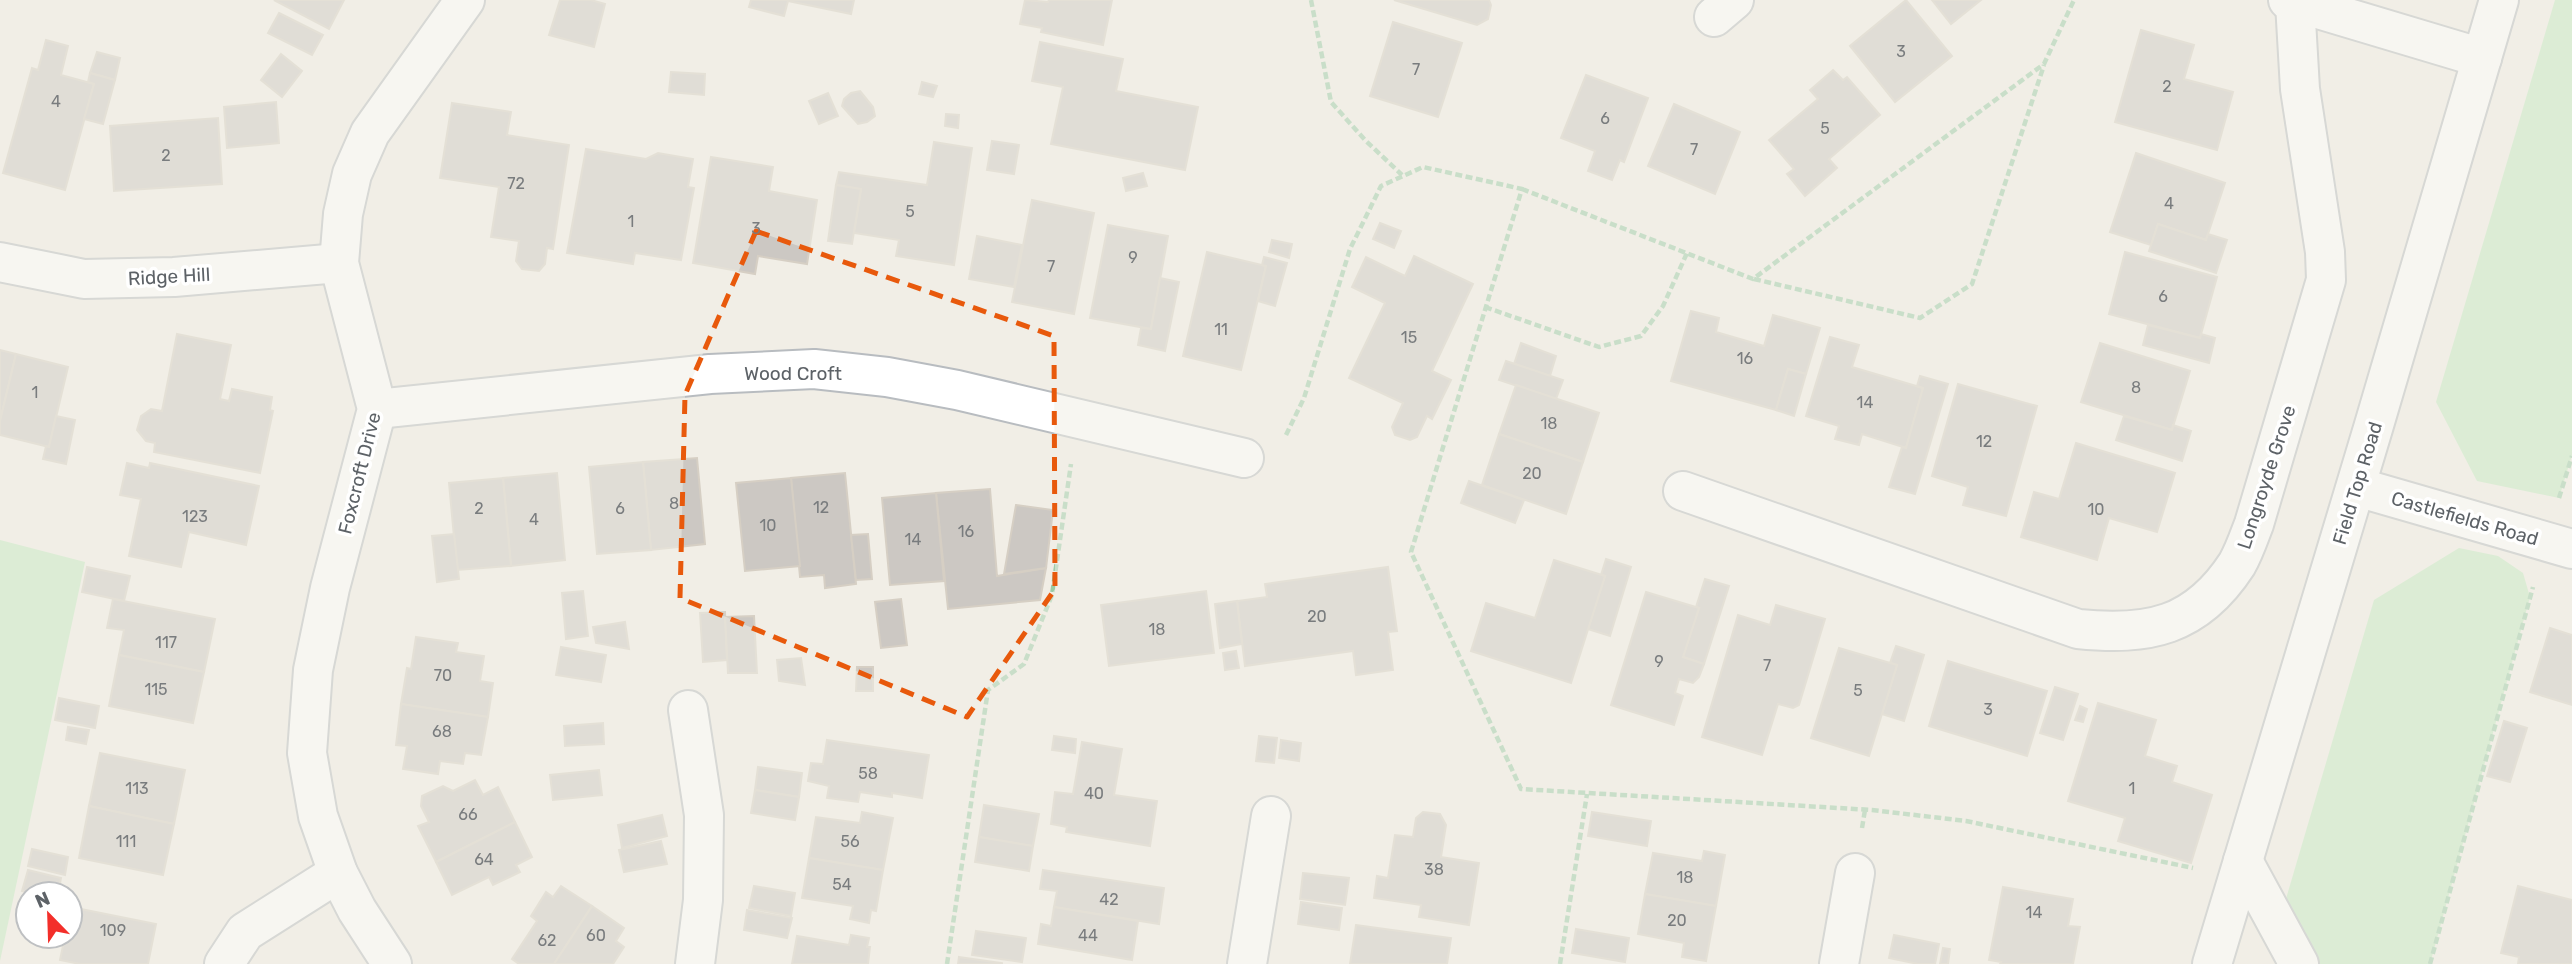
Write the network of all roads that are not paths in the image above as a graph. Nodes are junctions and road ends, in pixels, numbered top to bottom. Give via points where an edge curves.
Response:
1 (465, 0) edge
2 (2499, 0) edge
3 (2291, 2) edge
4 (2482, 58) junction
5 (0, 262) edge
6 (339, 263) junction
7 (377, 409) junction
8 (1244, 458) road end
9 (2357, 487) junction
10 (1683, 491) dead end
11 (2559, 545) edge
12 (688, 709) dead end
13 (1271, 816) dead end
14 (2241, 869) junction
15 (338, 873) junction
16 (1855, 873) dead end
17 (224, 964) edge
18 (392, 964) edge
19 (695, 964) edge
20 (1247, 964) edge
21 (1839, 964) edge
22 (2212, 964) edge
23 (2299, 964) edge

1 - 6 street, Foxcroft Drive via 370,133 348,187
2 - 4 street, Field Top Road
3 - 4 street
3 - 10 street, Longroyde Grove via 2326,280 2254,524 2238,562 2214,595 2195,610 2145,630 2078,629
4 - 9 street, Field Top Road
5 - 6 street, Ridge Hill via 84,279 174,277
6 - 7 street, Foxcroft Drive
7 - 8 street, Wood Croft via 710,374 814,369 957,390
7 - 15 street, Foxcroft Drive via 313,670 307,753 318,817
9 - 11 street, Castlefields Road
9 - 14 street, Field Top Road
12 - 19 street via 704,815 703,900
13 - 20 street
14 - 22 street, Field Top Road
14 - 23 street
15 - 17 street via 245,932
15 - 18 street, Foxcroft Drive
16 - 21 street

